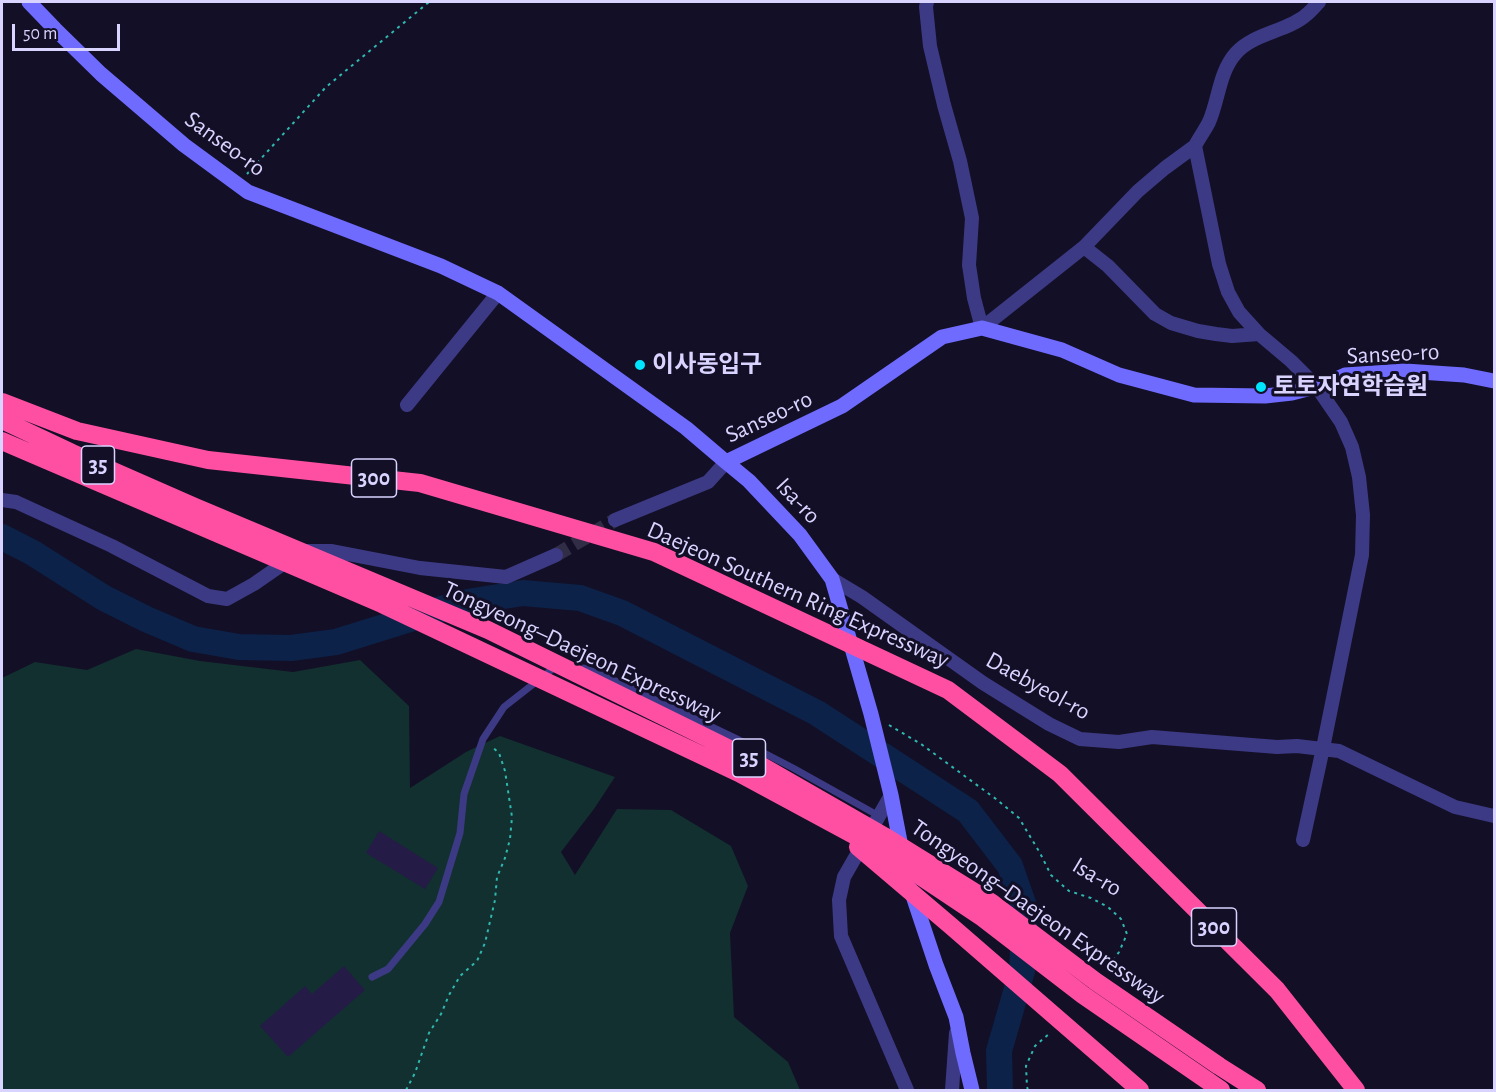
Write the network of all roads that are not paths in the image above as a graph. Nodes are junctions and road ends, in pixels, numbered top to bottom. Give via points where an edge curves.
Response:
1 (29, 2) edge
2 (927, 2) edge
3 (1319, 2) edge
4 (1195, 146) junction
5 (1084, 247) junction
6 (498, 293) junction
7 (982, 328) junction
8 (1259, 334) junction
9 (1494, 381) edge
10 (1317, 387) junction
11 (2, 402) edge
12 (407, 405) dead end
13 (2, 420) edge
14 (2, 441) edge
15 (726, 462) junction
16 (2, 500) edge
17 (191, 514) junction
18 (615, 520) tunnel mouth
19 (556, 555) tunnel mouth
20 (832, 579) junction
21 (1323, 748) junction
22 (890, 791) junction
23 (879, 816) junction
24 (1494, 816) edge
25 (827, 821) junction
26 (1303, 840) dead end
27 (372, 977) dead end
28 (956, 1017) junction
29 (907, 1090) edge
30 (952, 1090) edge
31 (972, 1090) edge
32 (1140, 1090) edge
33 (1221, 1090) edge
34 (1257, 1090) edge
35 (1356, 1090) edge

1 - 6 street, Sanseo-ro via 101,74 184,145 248,192 441,266
2 - 7 street via 930,46 972,218 969,265
3 - 4 street via 1305,16 1238,51 1229,63 1209,122
4 - 5 street, Sanseo-ro via 1138,191
4 - 8 street via 1228,291 1239,312
5 - 7 street, Sanseo-ro
5 - 8 street via 1155,314 1171,323 1216,334
6 - 12 street
6 - 15 street, Sanseo-ro via 686,428
7 - 10 street, Sanseo-ro via 1062,350 1119,375 1194,395 1265,396
7 - 15 street, Sanseo-ro via 942,337 842,406
8 - 10 street
9 - 10 street, Sanseo-ro via 1405,371 1345,375
10 - 21 street via 1341,422 1352,447 1363,515 1362,555
11 - 35 highway, Daejeon Southern Ring Expressway / 300 via 77,431 208,460 420,483 654,552 948,690 1060,774 1277,990
13 - 17 highway, Tongyeong–Daejeon Expressway / 35
14 - 17 highway, Tongyeong–Daejeon Expressway / 35
15 - 18 street via 708,482
15 - 20 street, Isa-ro via 800,535
16 - 19 street via 16,502 112,546 208,596 228,599 307,551 332,551 420,568 506,577
17 - 25 highway, Tongyeong–Daejeon Expressway / 35 via 739,773
17 - 34 highway, Tongyeong–Daejeon Expressway / 35 via 488,630 748,758 992,903 1095,981
20 - 21 street, Daebyeol-ro via 983,683 1080,739 1119,742 1152,737
20 - 22 street, Isa-ro
21 - 24 street, Daebyeol-ro via 1339,751 1455,807
21 - 26 street
22 - 23 street
22 - 28 street via 908,882
23 - 27 lane via 739,740 564,660 504,707 483,739 464,794 460,833 439,902 388,969
23 - 29 street via 844,877 838,900 841,936
25 - 32 highway
25 - 33 highway, Tongyeong–Daejeon Expressway / 35 via 878,848 983,918 1083,995
28 - 30 street
28 - 31 street

